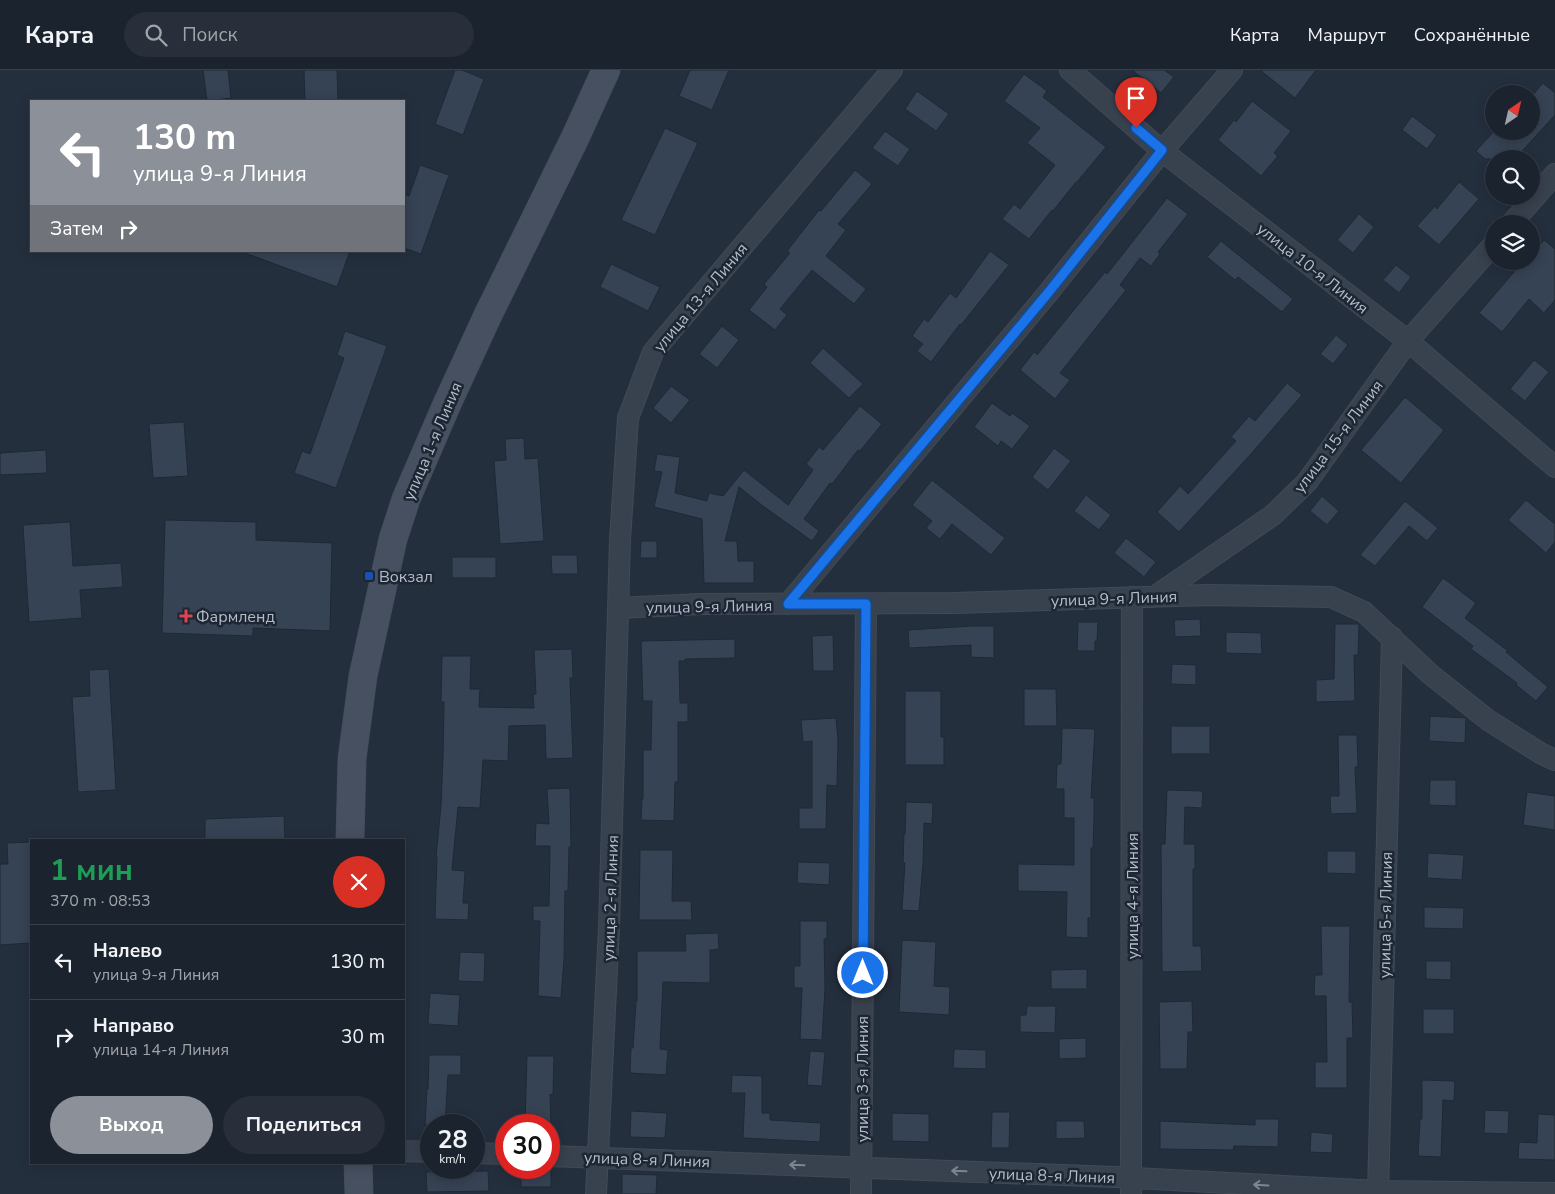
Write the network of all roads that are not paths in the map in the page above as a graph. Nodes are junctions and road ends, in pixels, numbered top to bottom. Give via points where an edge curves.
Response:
1 (606, 70) edge
2 (892, 70) edge
3 (1070, 70) edge
4 (1232, 70) edge
5 (1162, 150) junction
6 (1555, 174) edge
7 (1519, 215) edge
8 (1485, 254) edge
9 (1408, 341) junction
10 (1555, 467) edge
11 (1132, 597) junction
12 (1154, 597) junction
13 (788, 604) junction
14 (866, 604) junction
15 (618, 605) junction
16 (1392, 637) junction
17 (1555, 760) edge
18 (350, 839) edge
19 (405, 1151) edge
20 (420, 1152) edge
21 (560, 1156) edge
22 (598, 1157) junction
23 (358, 1164) edge
24 (862, 1167) junction
25 (1131, 1186) edge
26 (1378, 1192) edge
27 (1555, 1193) edge
28 (359, 1194) edge
29 (596, 1194) edge
30 (861, 1194) edge

1 - 18 main road, улица 1-я Линия via 467,360 404,504 393,539 363,676 352,759
2 - 15 street, улица 13-я Линия via 653,352 628,418
3 - 5 street, улица 10-я Линия
4 - 5 street
5 - 9 street, улица 10-я Линия
5 - 13 street via 1048,293
6 - 7 street
8 - 9 street, улица 15-я Линия
9 - 10 street, улица 10-я Линия
9 - 12 street, улица 15-я Линия via 1307,482 1273,515
11 - 12 street, улица 9-я Линия
11 - 14 street, улица 9-я Линия
11 - 25 street, улица 4-я Линия
12 - 16 street, улица 9-я Линия via 1331,597 1364,612
13 - 14 street, улица 9-я Линия
13 - 15 street, улица 9-я Линия
14 - 24 street, улица 3-я Линия
15 - 22 street, улица 2-я Линия via 610,918
16 - 17 street, улица 9-я Линия via 1430,674 1488,720
16 - 26 street, улица 5-я Линия
19 - 20 street
21 - 22 street, улица 8-я Линия
24 -> 22 street, улица 8-я Линия
22 - 29 street, улица 2-я Линия
23 - 28 main road
25 -> 24 street, улица 8-я Линия
24 - 30 street, улица 3-я Линия
26 -> 25 street, улица 8-я Линия
26 - 27 street, улица 8-я Линия

